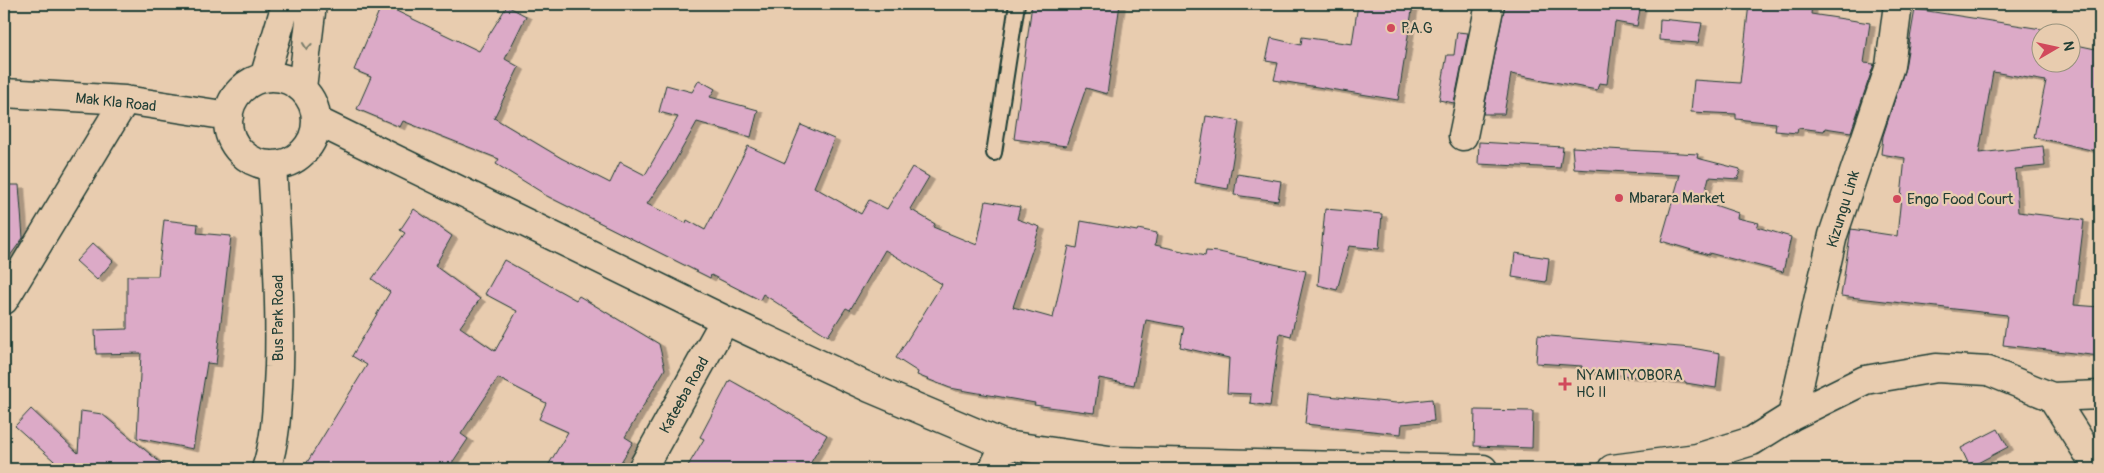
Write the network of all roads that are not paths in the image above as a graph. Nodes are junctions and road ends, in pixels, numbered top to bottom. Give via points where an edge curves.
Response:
1 (286, 4) edge
2 (312, 4) edge
3 (1016, 4) edge
4 (1490, 4) edge
5 (1898, 4) edge
6 (264, 78) junction
7 (302, 88) junction
8 (4, 93) edge
9 (125, 100) junction
10 (229, 116) junction
11 (317, 121) junction
12 (1464, 136) dead end
13 (994, 154) dead end
14 (272, 165) junction
15 (4, 300) edge
16 (725, 320) junction
17 (2100, 395) edge
18 (2052, 397) junction
19 (1792, 416) junction
20 (1005, 445) junction
21 (1291, 468) edge
22 (266, 469) edge
23 (642, 469) edge
24 (993, 469) edge
25 (1483, 469) edge
26 (1612, 469) edge
27 (2098, 469) edge

1 - 6 street
2 -> 7 street
3 - 13 lane
4 - 12 street
5 - 19 street, Kizungu Link via 1890,66 1833,236
6 - 7 street via 284,78
6 - 10 street via 245,87 237,95
7 - 11 street via 313,103
8 - 9 street, Mak Kla Road
9 - 10 street, Mak Kla Road
9 - 15 street
10 - 14 street via 229,128 240,150 249,158
11 - 14 street via 313,138 304,152 289,162
11 - 16 street
14 - 22 street, Bus Park Road via 280,324 277,404
16 - 20 street via 870,388
16 - 23 street, Kateeba Road
17 - 18 street
18 - 19 street via 1988,371 1936,368 1865,380
18 - 27 street
19 - 26 street via 1752,441 1697,458
20 - 21 street via 1116,461
20 - 24 street
21 - 25 street

